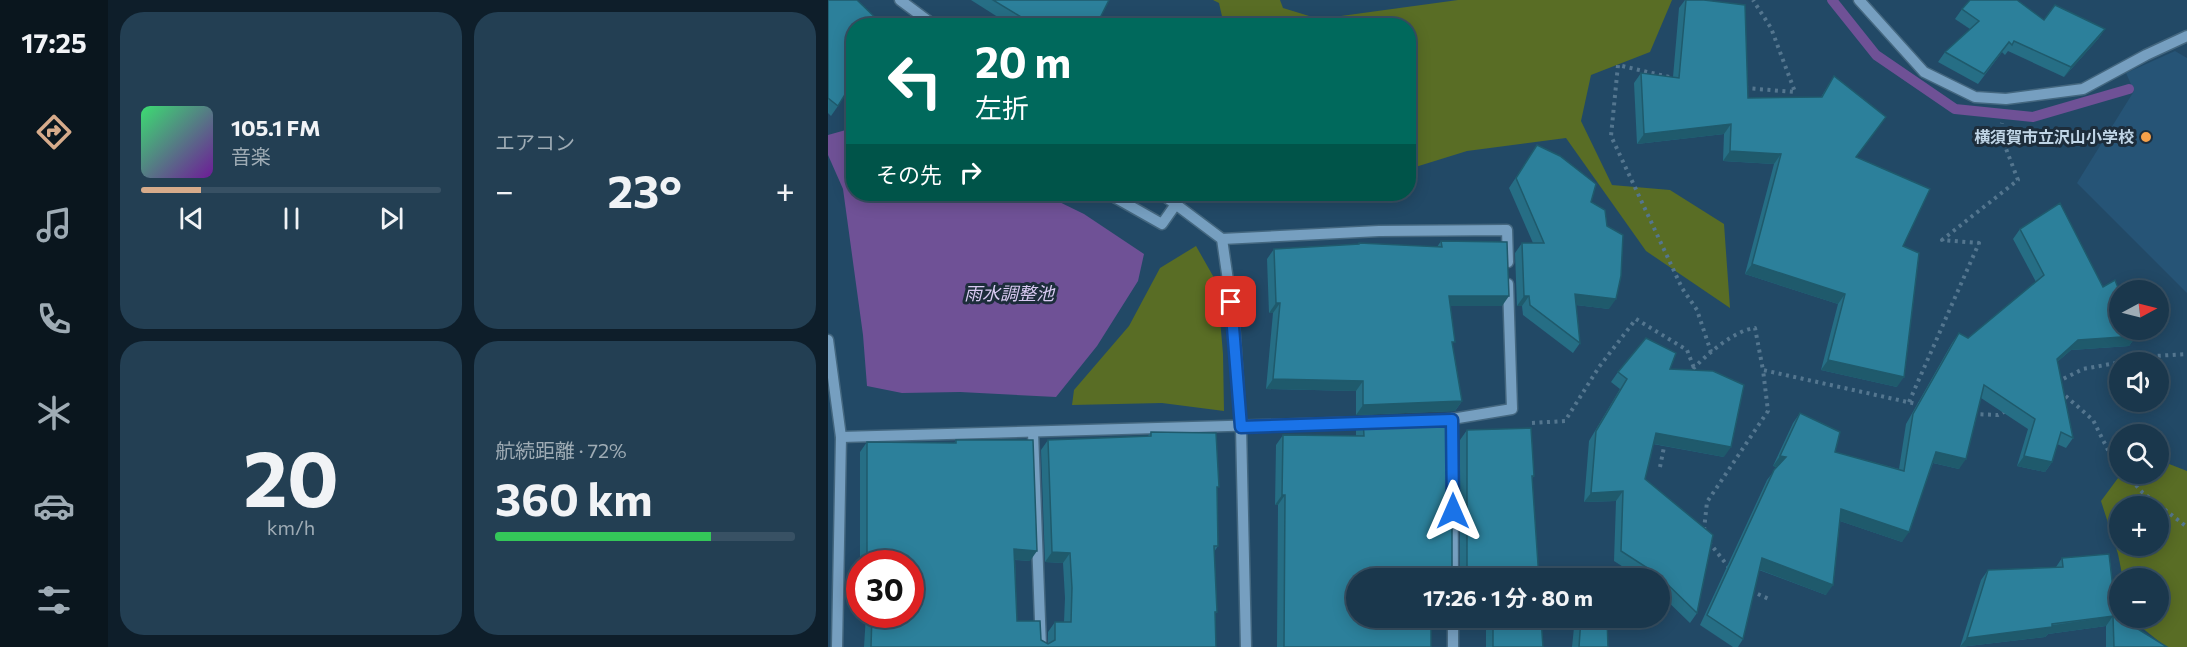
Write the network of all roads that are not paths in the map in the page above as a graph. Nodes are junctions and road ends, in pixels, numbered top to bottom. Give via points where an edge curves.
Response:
1 (900, 0) edge
2 (1859, 0) edge
3 (924, 18) edge
4 (2187, 36) edge
5 (1121, 201) edge
6 (1172, 201) edge
7 (1176, 204) junction
8 (1222, 239) junction
9 (828, 340) edge
10 (1429, 420) edge
11 (1452, 420) junction
12 (1382, 422) edge
13 (1241, 427) junction
14 (1033, 432) junction
15 (841, 437) junction
16 (1453, 568) edge
17 (1453, 628) edge
18 (837, 647) edge
19 (1041, 647) edge
20 (1246, 647) edge
21 (1453, 647) edge

1 - 3 street
2 - 4 street via 1924,72 1975,97 2006,99 2083,89
5 - 7 street via 1162,224
6 - 7 street
7 - 8 street
8 - 11 street via 1379,231 1507,230 1512,409
8 - 13 street via 1234,322
9 - 15 street
10 - 11 street
11 - 16 street
12 - 13 street
13 - 14 street
13 - 20 street
14 - 15 street
14 - 19 street
15 - 18 street
17 - 21 street

